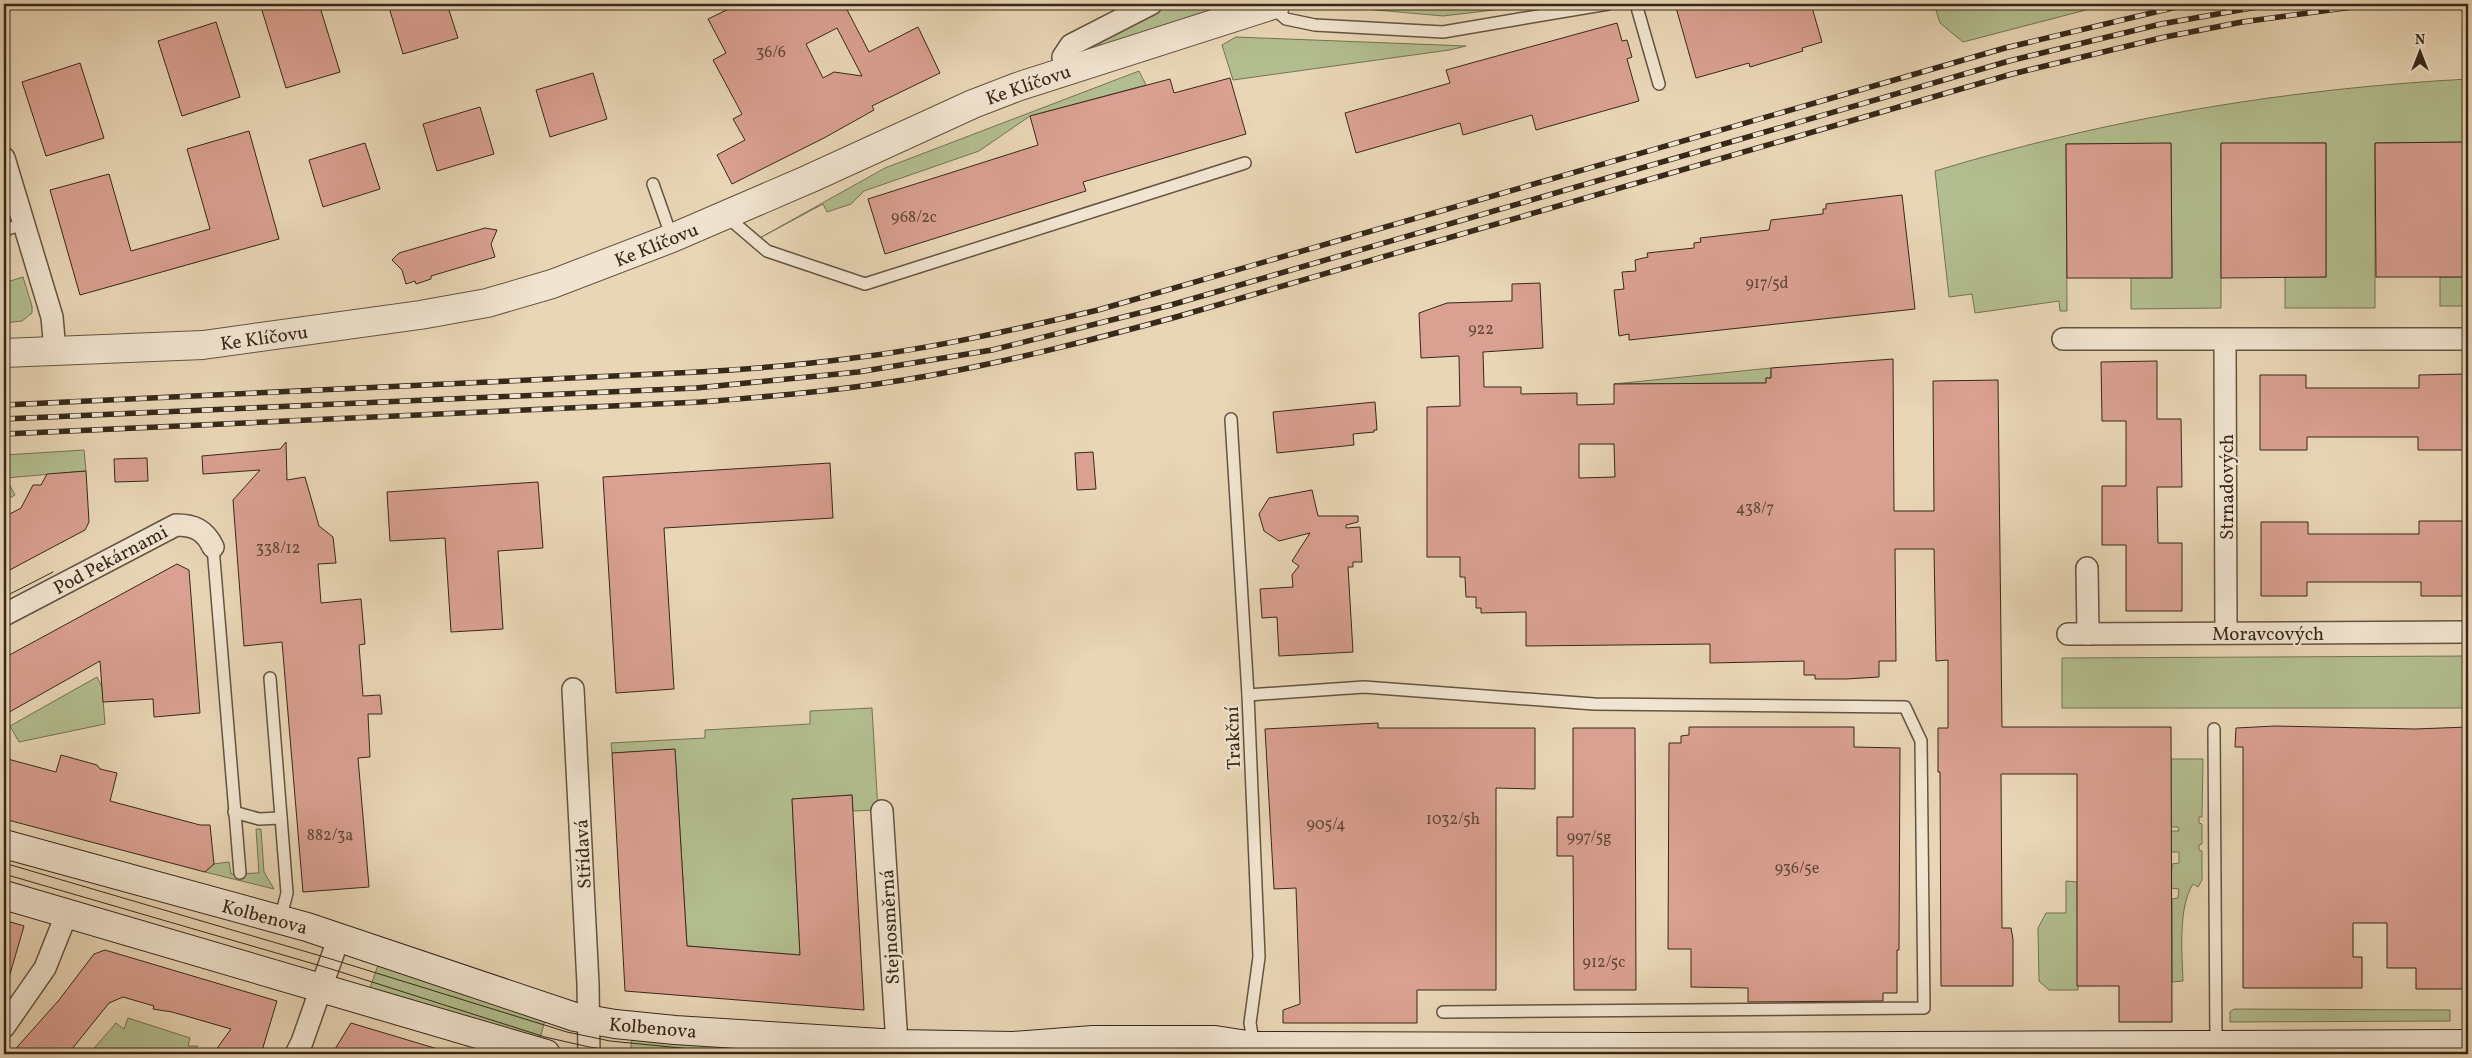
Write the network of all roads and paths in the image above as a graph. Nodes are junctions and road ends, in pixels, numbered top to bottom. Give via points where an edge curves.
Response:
1 (1151, 4) edge
2 (1608, 4) edge
3 (1636, 4) edge
4 (1274, 5) edge
5 (1066, 70) junction
6 (1659, 84) dead end
7 (1245, 163) dead end
8 (6, 172) edge
9 (652, 184) dead end
10 (726, 216) junction
11 (14, 227) edge
12 (672, 238) junction
13 (2063, 339) dead end
14 (2468, 339) edge
15 (2225, 340) junction
16 (55, 351) junction
17 (4, 353) edge
18 (1231, 419) dead end
19 (213, 547) joint
20 (2087, 568) dead end
21 (4, 615) edge
22 (2468, 632) edge
23 (2226, 633) junction
24 (270, 678) dead end
25 (573, 689) dead end
26 (1248, 695) junction
27 (2214, 729) dead end
28 (882, 811) dead end
29 (234, 812) junction
30 (281, 818) junction
31 (4, 844) edge
32 (240, 874) dead end
33 (4, 895) edge
34 (67, 913) junction
35 (280, 920) junction
36 (339, 936) junction
37 (320, 989) junction
38 (1443, 1012) dead end
39 (590, 1020) junction
40 (4, 1027) edge
41 (897, 1044) junction
42 (2468, 1044) edge
43 (1255, 1050) edge
44 (2216, 1050) edge
45 (1641, 1051) edge
46 (296, 1054) edge
47 (546, 1054) edge
48 (588, 1054) edge

1 - 5 street via 1071,45 1063,57
2 - 4 lane via 1444,32 1315,25 1286,19
3 - 6 lane
4 - 5 main road, Ke Klíčovu
5 - 10 main road, Ke Klíčovu via 973,104
7 - 10 lane via 864,284 767,251
8 - 11 street
9 - 12 lane
10 - 12 main road, Ke Klíčovu
11 - 16 street via 52,317
12 - 16 main road, Ke Klíčovu via 552,284 487,303 203,345
13 - 15 street
14 - 15 street
15 - 23 street, Strnadových
16 - 17 main road, Ke Klíčovu
18 - 26 lane, Trakční
19 - 21 street, Pod Pekárnami via 200,530 190,525 176,525
19 - 29 lane
20 - 23 street, Moravcových via 2078,634
22 - 23 street, Moravcových
24 - 30 lane
25 - 39 street, Střídavá
26 - 38 lane via 1364,687 1594,704 1905,707 1921,741 1924,1008
26 - 43 lane, Trakční via 1259,957 1250,1023
27 - 44 lane
28 - 41 street, Stejnosměrná
29 - 30 lane via 258,819
29 - 32 lane
30 - 35 lane via 287,893
31 - 35 main road, Kolbenova
33 - 34 main road
34 - 37 main road
34 - 40 street via 45,968
35 - 36 main road, Kolbenova
36 - 37 street
36 - 39 main road, Kolbenova
37 - 46 street
37 - 47 main road
39 - 41 main road, Kolbenova via 684,1030
39 - 48 street, Střídavá
41 - 43 main road, Kolbenova via 1013,1046 1093,1040 1206,1040
42 - 44 main road, Kolbenova
43 - 45 main road, Kolbenova
44 - 45 main road, Kolbenova

